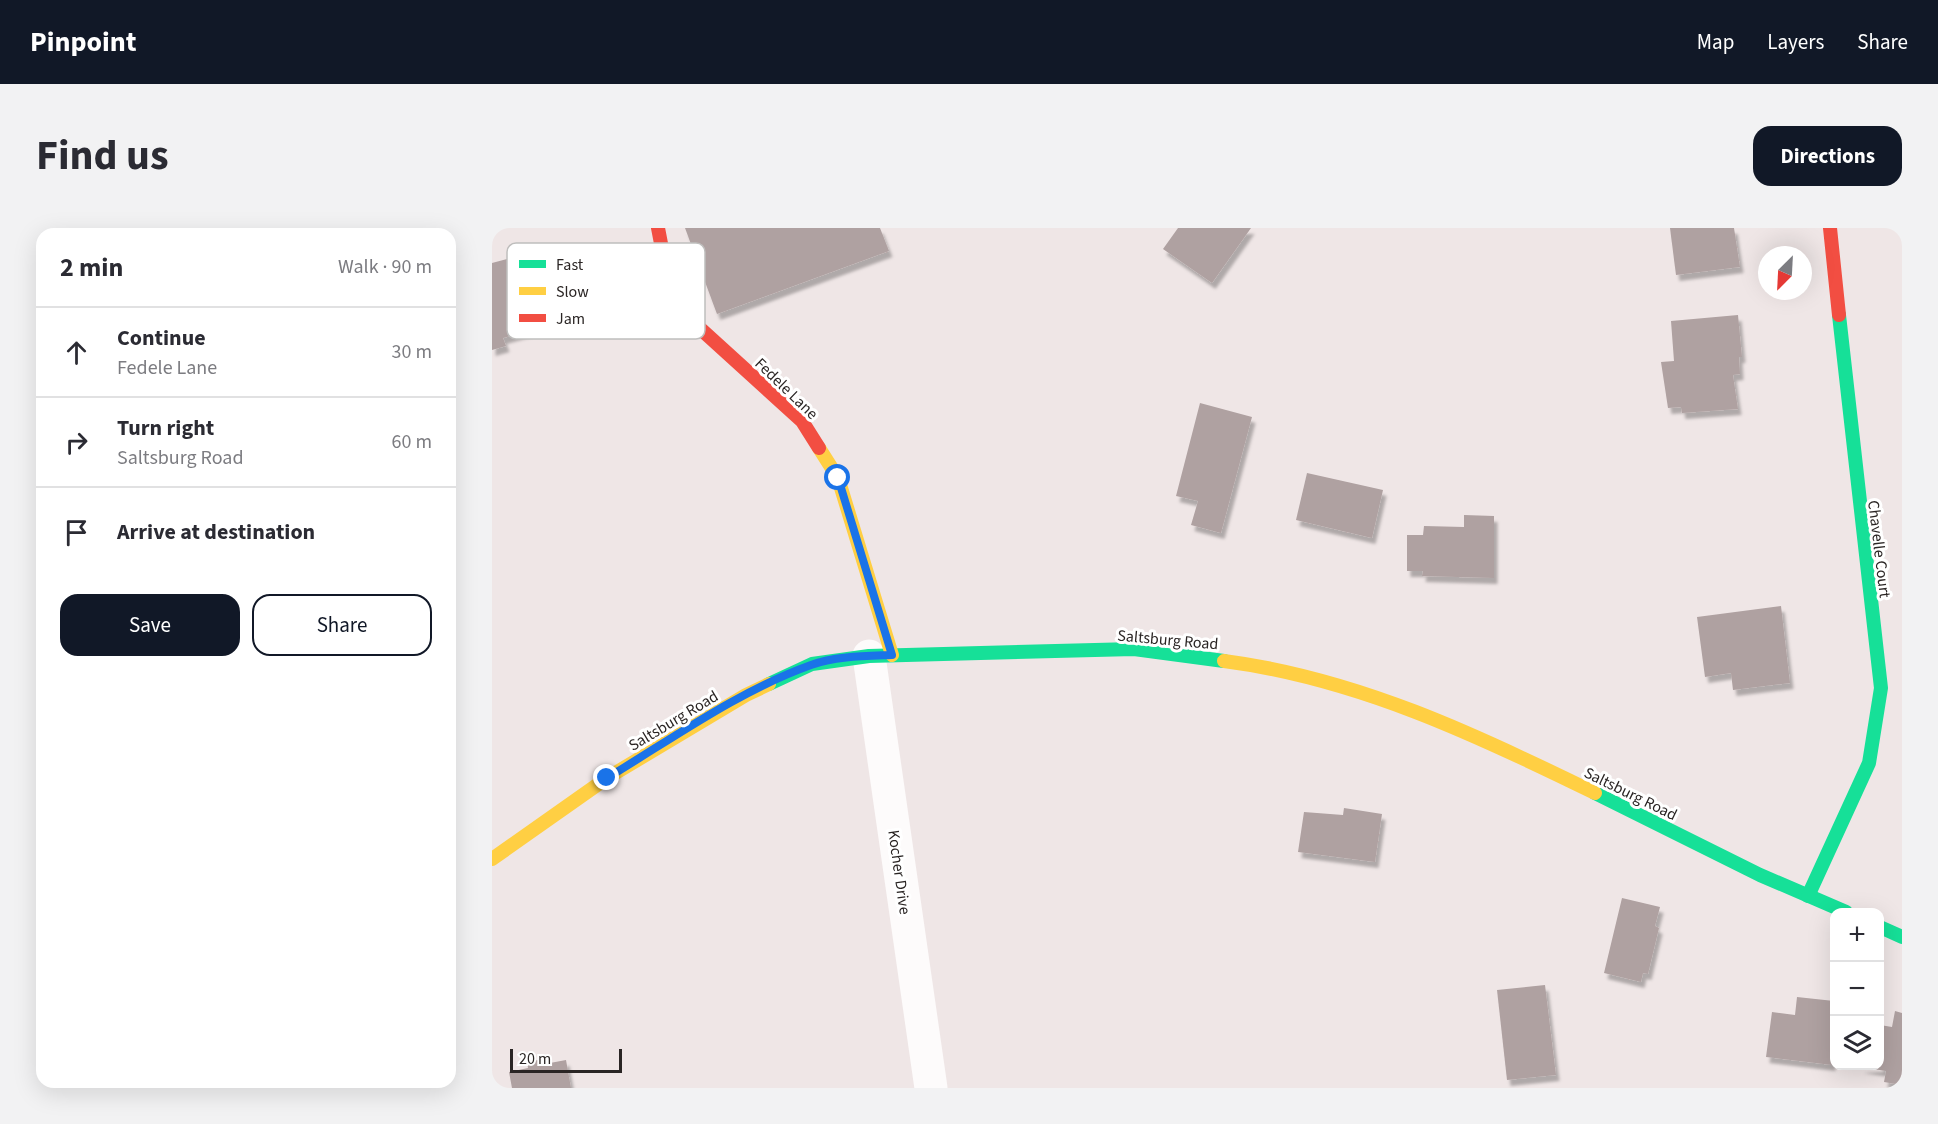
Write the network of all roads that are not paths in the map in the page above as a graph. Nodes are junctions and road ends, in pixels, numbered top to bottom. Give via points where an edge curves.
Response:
1 (658, 228) edge
2 (1830, 228) edge
3 (661, 243) edge
4 (705, 333) edge
5 (881, 655) junction
6 (492, 859) edge
7 (1808, 896) junction
8 (1836, 908) edge
9 (1884, 929) edge
10 (1902, 937) edge
11 (931, 1088) edge

1 - 3 main road, Fedele Lane
2 - 7 main road, Chavelle Court via 1881,688 1869,763
4 - 5 main road, Fedele Lane via 802,421 838,478
5 - 6 main road, Saltsburg Road via 812,664 746,695 607,778
5 - 7 main road, Saltsburg Road via 1134,649 1271,667 1376,696 1521,757
5 - 11 street, Kocher Drive
7 - 8 main road, Saltsburg Road
9 - 10 main road

